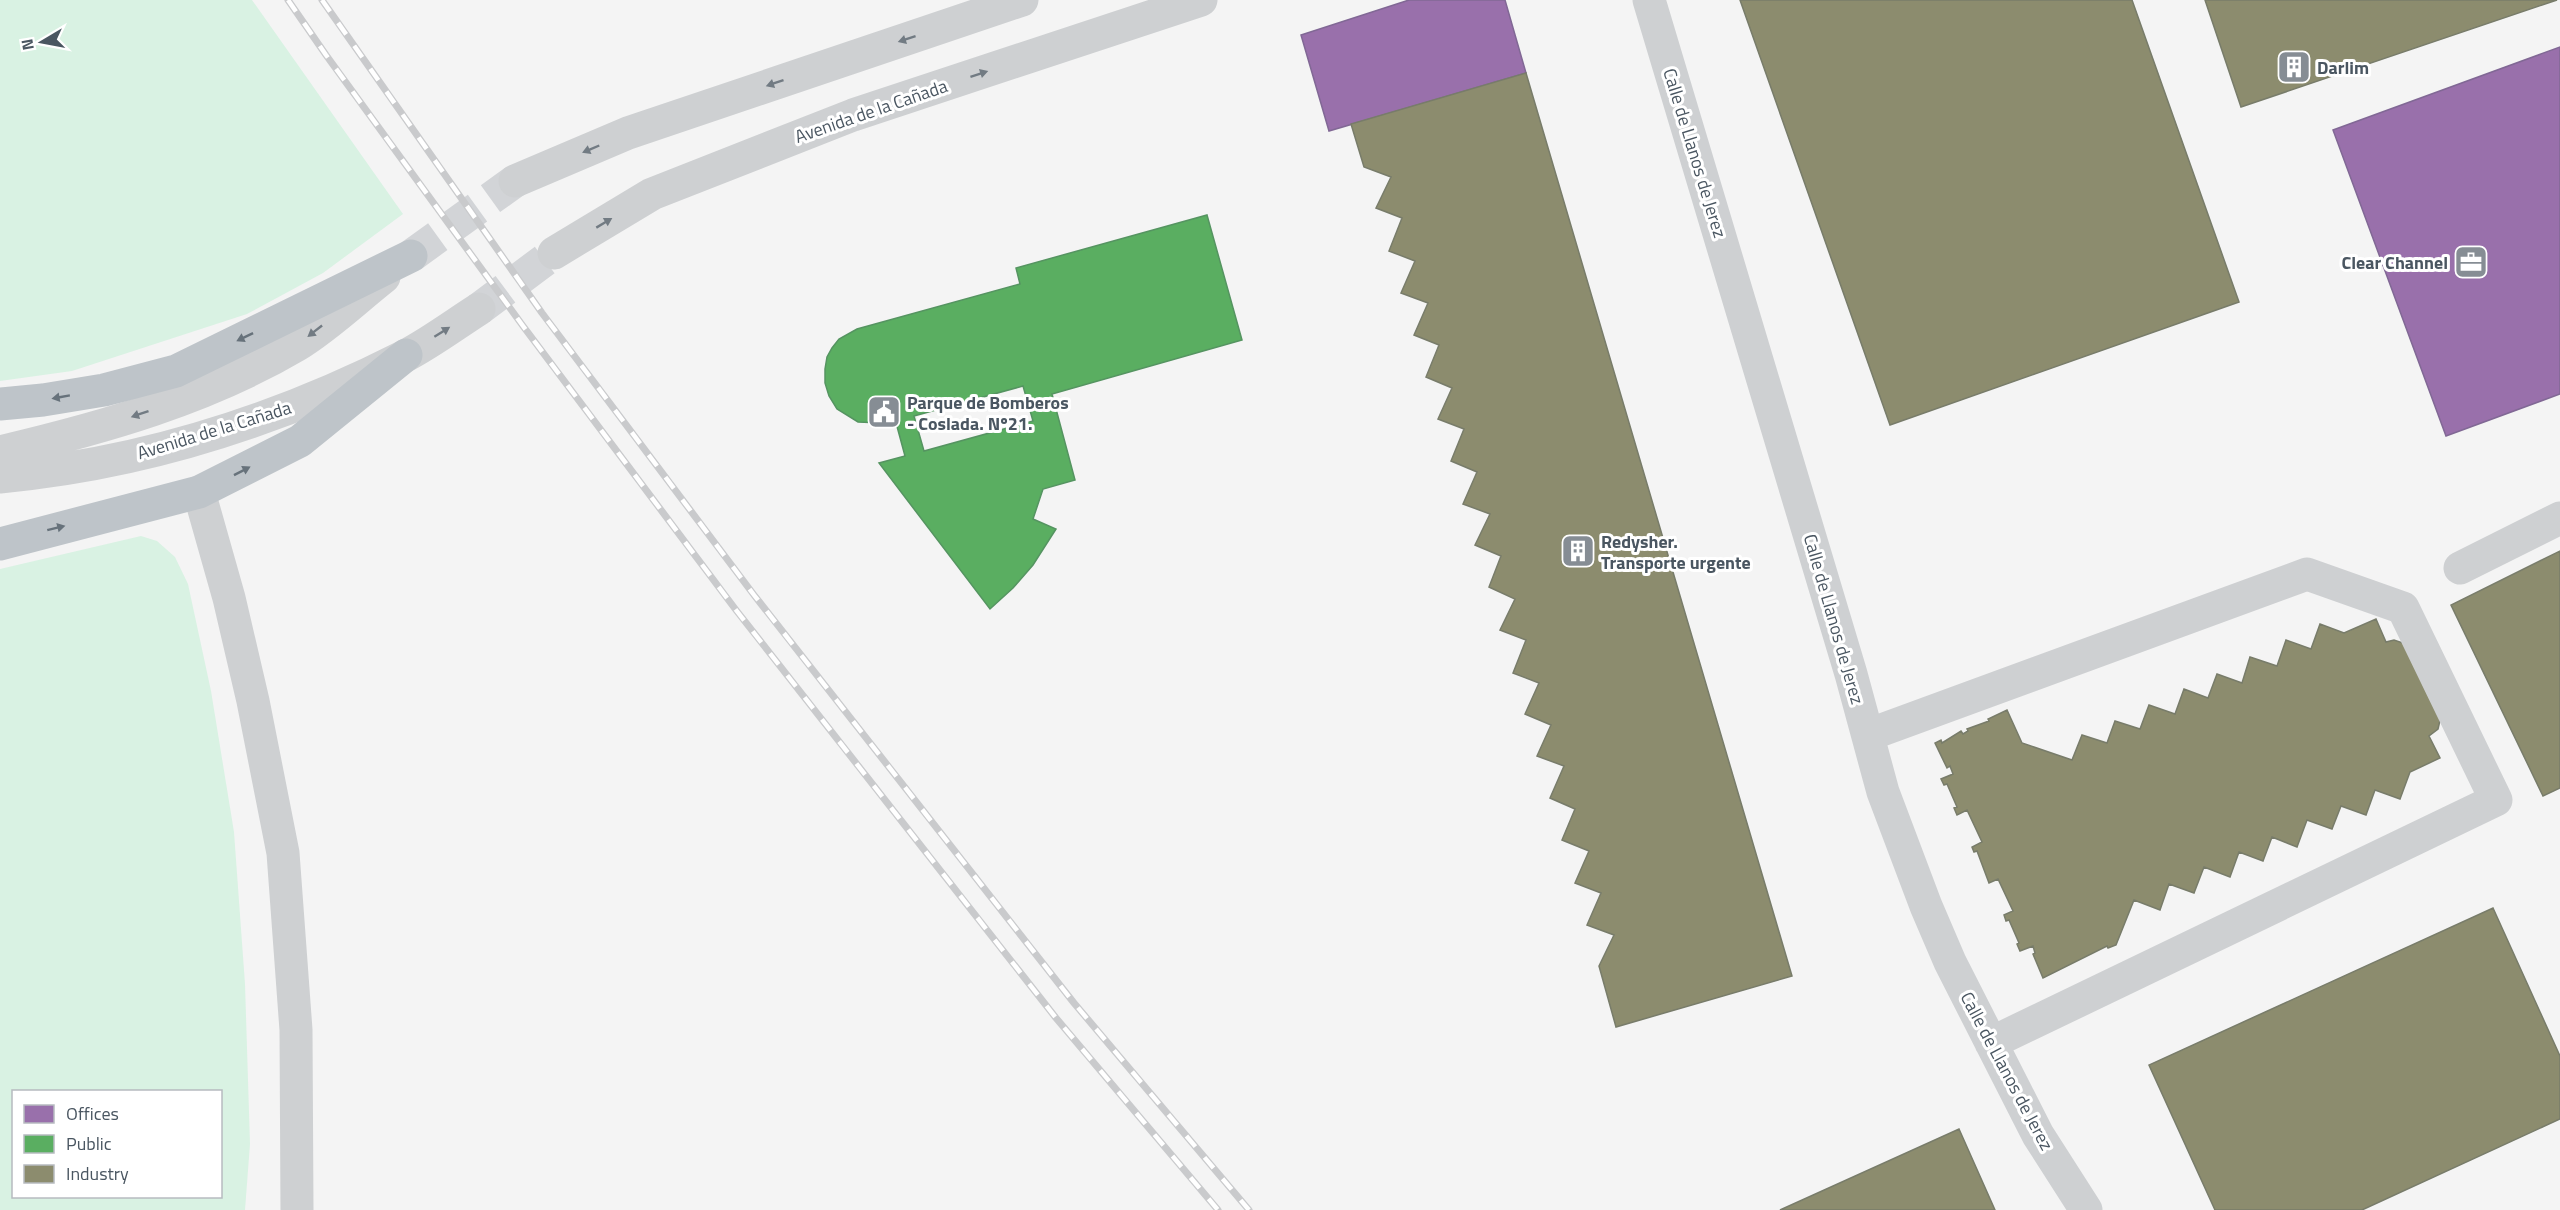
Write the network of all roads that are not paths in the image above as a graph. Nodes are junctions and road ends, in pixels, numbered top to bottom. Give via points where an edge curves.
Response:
1 (1022, 0) edge
2 (1201, 0) edge
3 (1649, 0) edge
4 (515, 182) tunnel mouth
5 (554, 253) tunnel mouth
6 (411, 256) joint
7 (478, 309) tunnel mouth
8 (406, 355) junction
9 (0, 404) edge
10 (0, 452) edge
11 (0, 477) edge
12 (199, 492) junction
13 (2560, 518) edge
14 (0, 544) edge
15 (2460, 568) dead end
16 (1868, 735) junction
17 (1991, 1043) junction
18 (297, 1210) edge
19 (2086, 1210) edge

1 -> 4 street via 628,133
5 -> 2 street, Avenida de la Cañada via 663,189 853,115
3 - 16 street, Calle de Llanos de Jerez
6 -> 9 highway via 176,371 104,390
6 -> 10 street, Avenida de la Cañada via 298,344 236,376 116,422
8 -> 7 street, Avenida de la Cañada
8 - 11 street, Avenida de la Cañada via 276,414 180,444 41,473
12 -> 8 highway via 300,441
14 -> 12 highway
12 - 18 street via 230,598 283,853 296,1030
13 - 15 street
16 - 17 street, Calle de Llanos de Jerez via 1883,792 1926,906
16 - 17 street via 2307,574 2403,608 2496,800
17 - 19 street, Calle de Llanos de Jerez via 2038,1136

